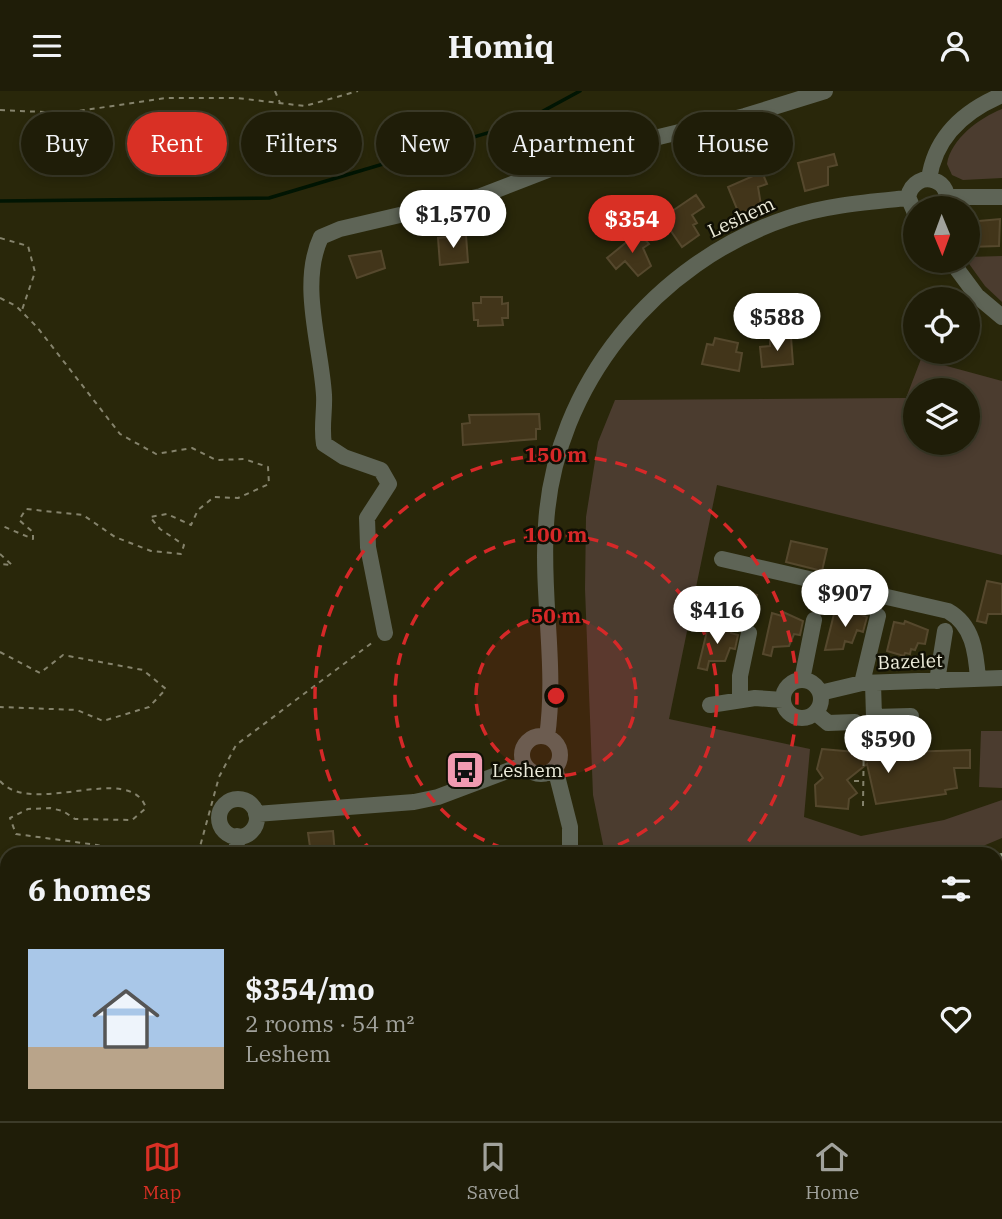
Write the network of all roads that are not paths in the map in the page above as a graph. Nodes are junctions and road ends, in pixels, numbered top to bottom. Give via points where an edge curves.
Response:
1 (825, 91) edge
2 (1002, 95) edge
3 (929, 179) junction
4 (913, 196) edge
5 (944, 196) edge
6 (1002, 197) edge
7 (980, 199) edge
8 (903, 205) edge
9 (960, 273) edge
10 (1002, 317) edge
11 (722, 559) dead end
12 (878, 616) dead end
13 (814, 620) dead end
14 (945, 631) dead end
15 (385, 633) road end
16 (750, 633) dead end
17 (1002, 678) edge
18 (978, 679) junction
19 (802, 680) junction
20 (937, 681) junction
21 (867, 683) junction
22 (820, 693) junction
23 (740, 700) junction
24 (782, 700) junction
25 (710, 705) dead end
26 (816, 713) junction
27 (911, 716) dead end
28 (860, 722) road end
29 (547, 737) junction
30 (523, 765) junction
31 (555, 768) junction
32 (256, 814) junction
33 (237, 837) junction
34 (237, 847) edge
35 (570, 847) edge

1 - 15 street via 745,116 589,154 481,196 321,237 315,249 312,286 324,397 321,427 324,444 344,457 381,470 389,484 368,518 368,547
2 - 3 street via 971,113 941,139
3 - 4 street via 915,183
3 - 5 street via 943,186
6 - 7 street
8 - 29 street, Leshem via 811,211 733,241 668,284 611,346 572,417 549,497 545,555 552,681
9 - 10 street via 977,296
11 - 18 street via 948,611 969,631
12 - 21 street
13 - 19 street
14 - 20 street
16 - 23 street via 740,676
17 - 18 street, Bazelet
18 - 20 street, Bazelet
19 - 22 street via 815,685
19 - 24 street via 787,687
20 - 21 street, Bazelet
21 - 22 street, Bazelet
21 - 27 street via 874,717
22 - 26 street
23 - 24 street
23 - 25 street
24 - 26 street via 796,718
26 - 28 street via 828,723
29 - 30 street via 526,742 521,752
29 - 31 street via 559,748
30 - 31 street via 542,775
30 - 32 street via 414,803
31 - 35 street via 570,827
32 - 33 street via 253,828
32 - 33 street via 241,799 222,808 223,829
33 - 34 street

